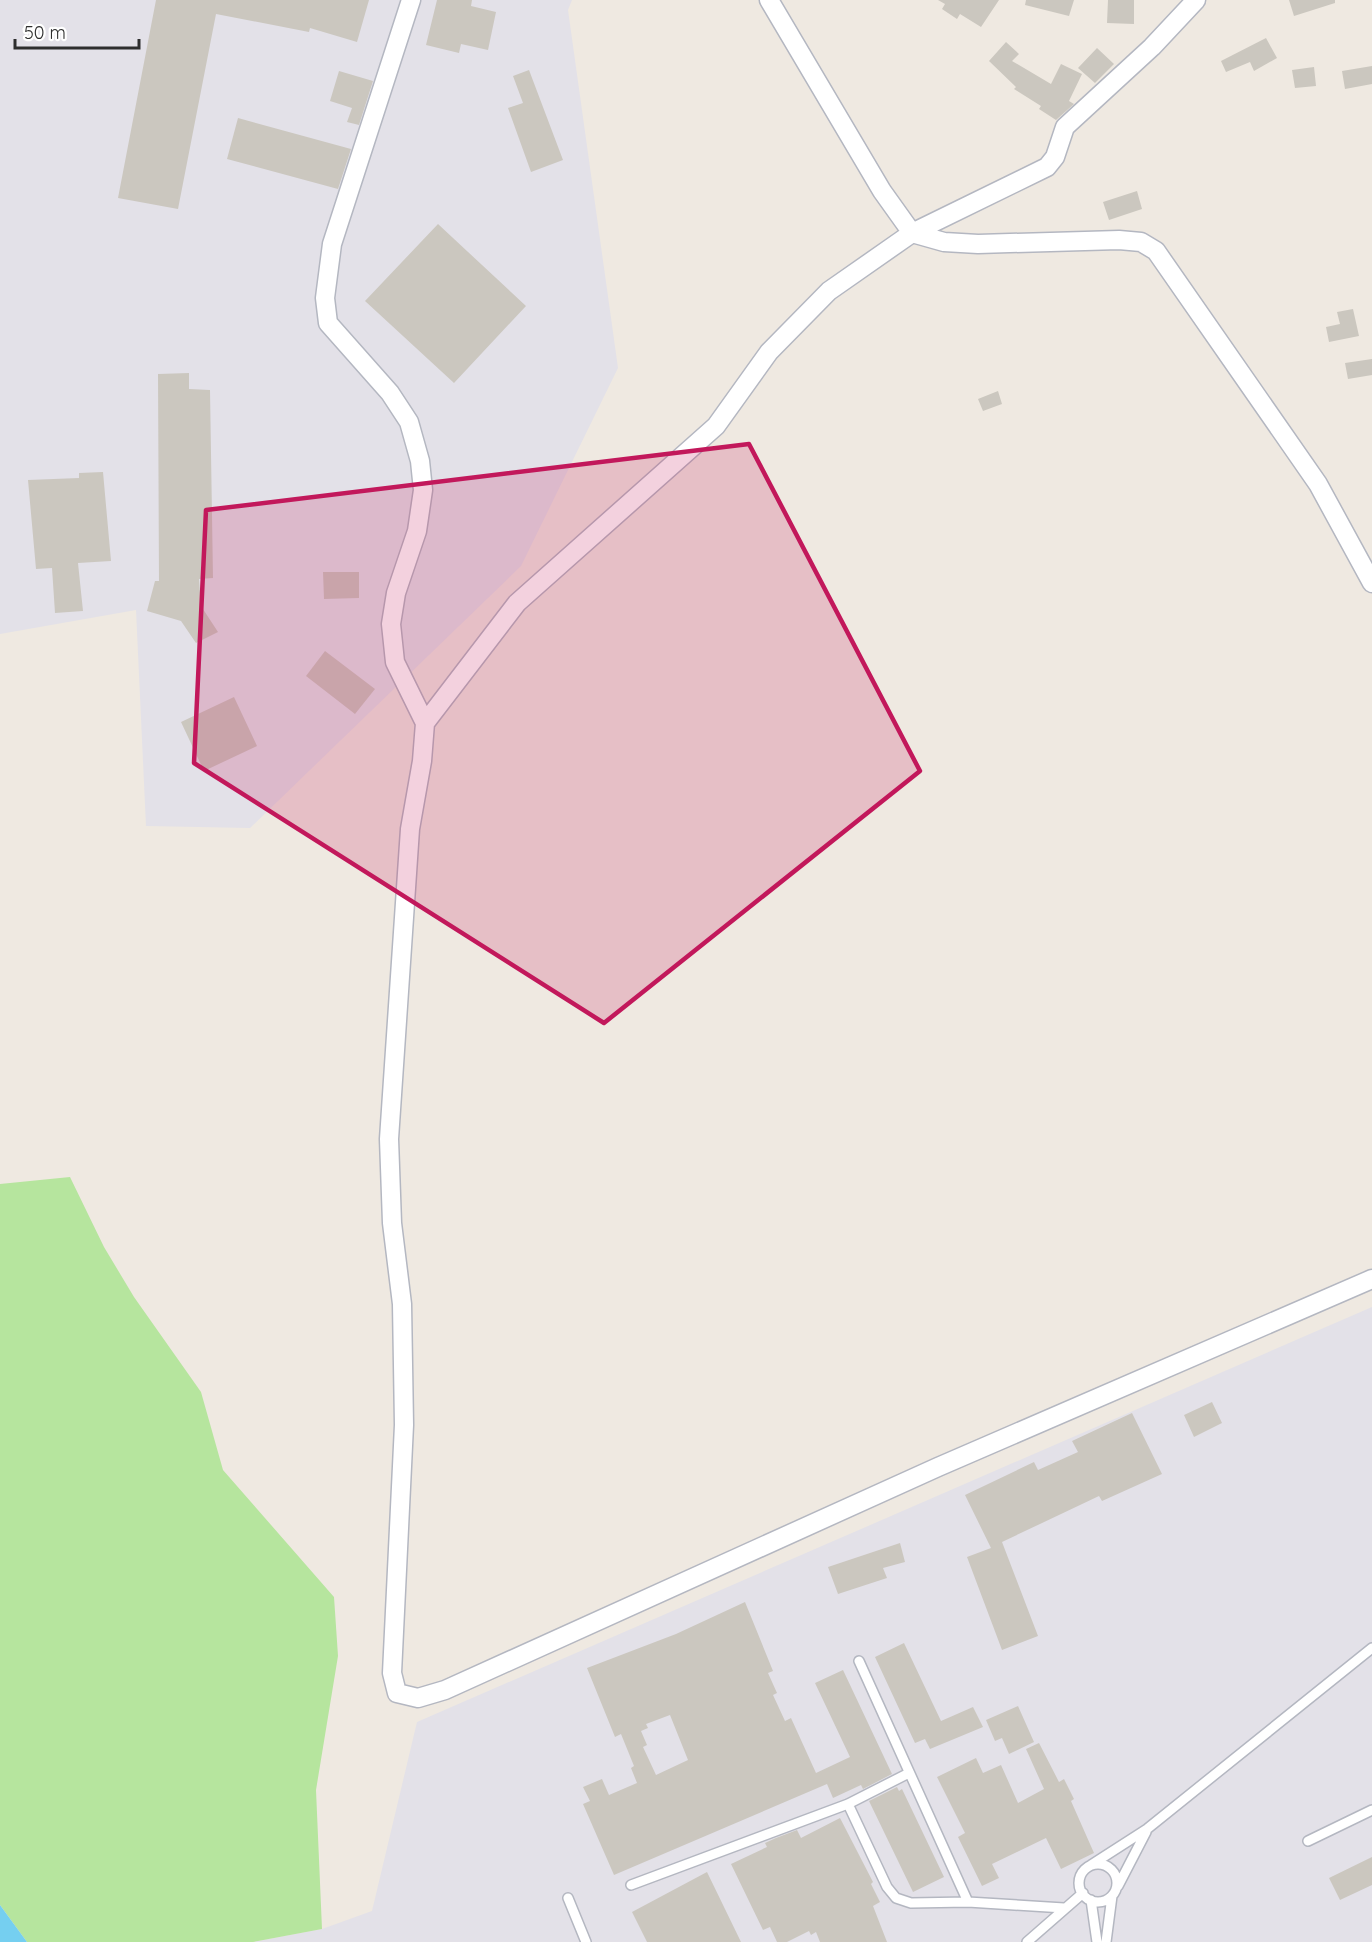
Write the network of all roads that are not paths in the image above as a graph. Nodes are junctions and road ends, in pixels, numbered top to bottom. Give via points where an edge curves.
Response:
1 (411, 0) edge
2 (769, 0) edge
3 (1196, 0) edge
4 (912, 233) junction
5 (1372, 583) edge
6 (424, 723) junction
7 (1372, 1279) edge
8 (1372, 1648) edge
9 (859, 1661) dead end
10 (909, 1773) junction
11 (848, 1804) junction
12 (1372, 1810) edge
13 (1147, 1829) junction
14 (1308, 1841) dead end
15 (1090, 1865) junction
16 (631, 1885) dead end
17 (1083, 1893) junction
18 (1113, 1894) junction
19 (567, 1898) dead end
20 (1091, 1900) junction
21 (968, 1902) junction
22 (1064, 1908) junction
23 (586, 1942) edge
24 (1027, 1942) edge
25 (1097, 1942) edge
26 (1106, 1942) edge

1 - 6 street via 332,244 325,298 328,323 390,393 409,422 420,461 423,490 417,531 396,593 391,624 394,662
2 - 4 street via 870,172
3 - 4 street via 1152,47 1065,127 1055,157 1047,167
4 - 5 street via 944,242 978,244 1119,240 1141,242 1156,251 1318,484
4 - 6 street via 829,291 768,352 716,426 517,603
6 - 7 street via 410,829 389,1139 392,1223 402,1304 404,1425 392,1673 397,1693 418,1698 445,1690 938,1467
8 - 13 lane
9 - 10 lane
10 - 11 lane
10 - 21 lane
11 - 16 lane
11 - 21 lane via 887,1887 896,1898 911,1903
12 - 14 lane
13 - 15 lane
13 - 18 lane
15 - 17 lane via 1080,1877
15 - 18 lane via 1102,1864 1112,1870 1117,1880
17 - 20 lane
17 - 22 lane
18 - 20 lane via 1102,1901
18 - 26 lane
19 - 23 lane
20 - 25 lane
21 - 22 lane
22 - 24 lane

